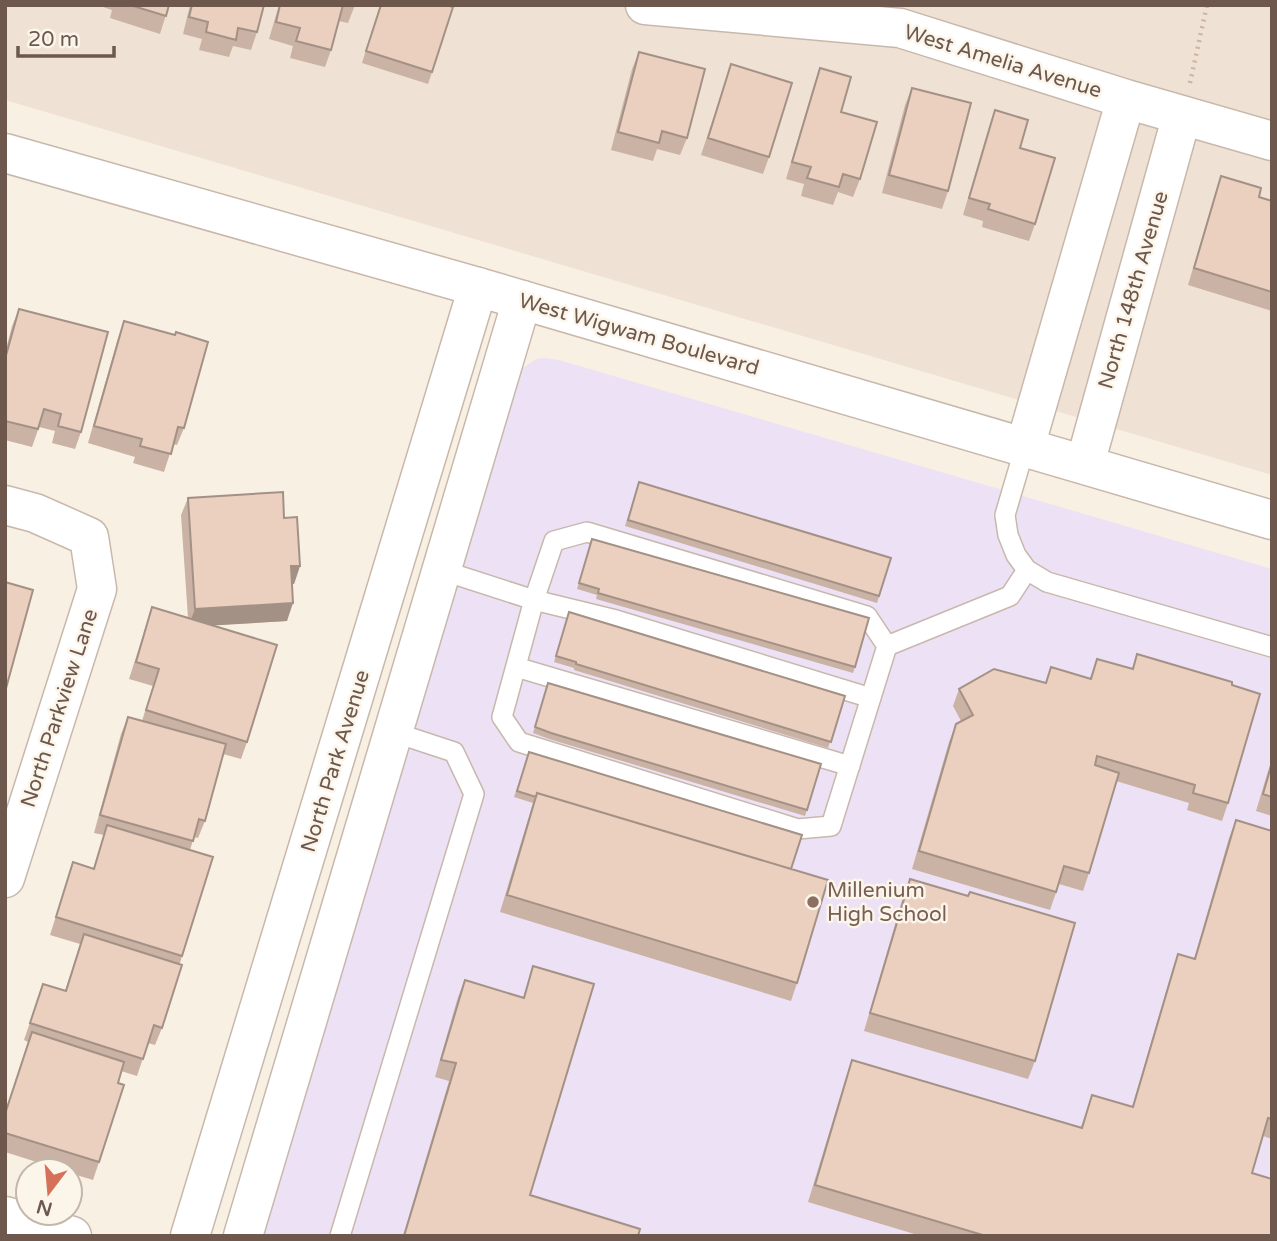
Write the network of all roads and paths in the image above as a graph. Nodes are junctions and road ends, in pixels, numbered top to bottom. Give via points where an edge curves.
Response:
1 (645, 5) edge
2 (1207, 5) edge
3 (902, 17) edge
4 (1126, 99) junction
5 (1182, 115) junction
6 (1272, 141) edge
7 (5, 153) edge
8 (478, 287) junction
9 (522, 300) junction
10 (1024, 447) junction
11 (1085, 464) junction
12 (5, 505) edge
13 (1272, 520) edge
14 (441, 570) junction
15 (1027, 570) junction
16 (534, 600) junction
17 (887, 646) junction
18 (1272, 647) edge
19 (516, 667) junction
20 (871, 698) junction
21 (393, 732) junction
22 (850, 766) junction
23 (5, 878) edge
24 (5, 1216) edge
25 (72, 1236) edge
26 (190, 1236) edge
27 (243, 1236) edge
28 (340, 1236) edge

1 - 3 street, West Amelia Avenue
2 - 5 path
3 - 4 street, West Amelia Avenue
4 - 5 street, West Amelia Avenue
4 - 10 street
5 - 6 street, West Amelia Avenue
5 - 11 street, North 148th Avenue
7 - 8 street, West Wigwam Boulevard
8 - 9 street, West Wigwam Boulevard
8 - 26 street, North Park Avenue
9 - 10 street, West Wigwam Boulevard
9 - 14 street
10 - 11 street, West Wigwam Boulevard
10 - 15 lane via 1005,515 1008,535
11 - 13 street, West Wigwam Boulevard
12 - 23 street, North Parkview Lane via 89,537 97,589
14 - 16 lane
14 - 21 street
15 - 17 lane via 1010,596
15 - 18 lane via 1047,582
16 - 17 lane via 554,541 587,531 867,616
16 - 19 lane
16 - 20 lane via 616,620
17 - 20 lane
19 - 22 lane
19 - 22 lane via 502,717 519,741 798,829 831,826
20 - 22 lane
21 - 27 street
21 - 28 lane via 454,752 474,794
24 - 25 street

